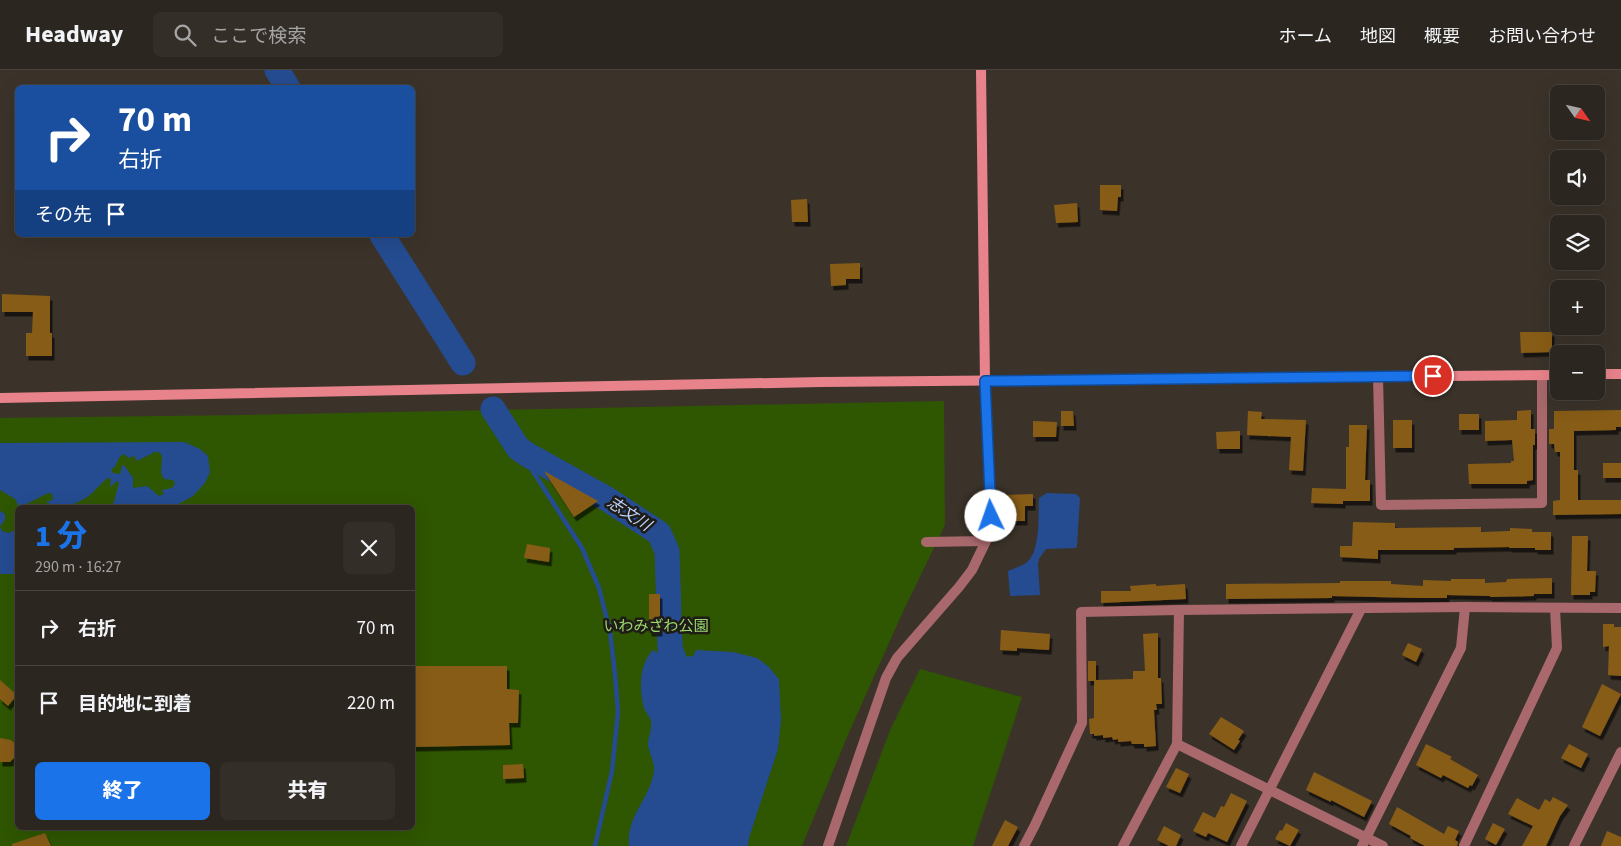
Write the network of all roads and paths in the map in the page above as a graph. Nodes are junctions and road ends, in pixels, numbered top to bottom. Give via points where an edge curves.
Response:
1 (981, 70) edge
2 (1605, 374) edge
3 (1621, 374) edge
4 (1542, 375) junction
5 (1550, 375) edge
6 (1378, 376) junction
7 (985, 381) junction
8 (0, 398) edge
9 (926, 542) dead end
10 (986, 542) junction
11 (1465, 607) junction
12 (1362, 608) junction
13 (1555, 608) junction
14 (1621, 608) edge
15 (1179, 610) junction
16 (1177, 744) junction
17 (1621, 752) edge
18 (1270, 789) junction
19 (1364, 842) edge
20 (828, 846) edge
21 (1024, 846) edge
22 (1124, 846) edge
23 (1241, 846) edge
24 (1383, 846) edge
25 (1464, 846) edge
26 (1574, 846) edge

1 - 7 street
2 - 3 street
4 - 5 street
4 - 6 street
4 - 6 street via 1542,503 1381,505
6 - 7 street
7 - 8 street
7 - 10 street via 991,516
9 - 10 street
10 - 20 street via 972,570 897,658 886,678
11 - 12 street
11 - 13 street
11 - 19 street via 1461,648
12 - 15 street
12 - 18 street
13 - 14 street
13 - 25 street via 1557,648
15 - 16 street
15 - 21 street via 1081,612 1082,723
16 - 18 street
16 - 22 street
17 - 26 street
18 - 19 street
18 - 23 street
19 - 24 street

